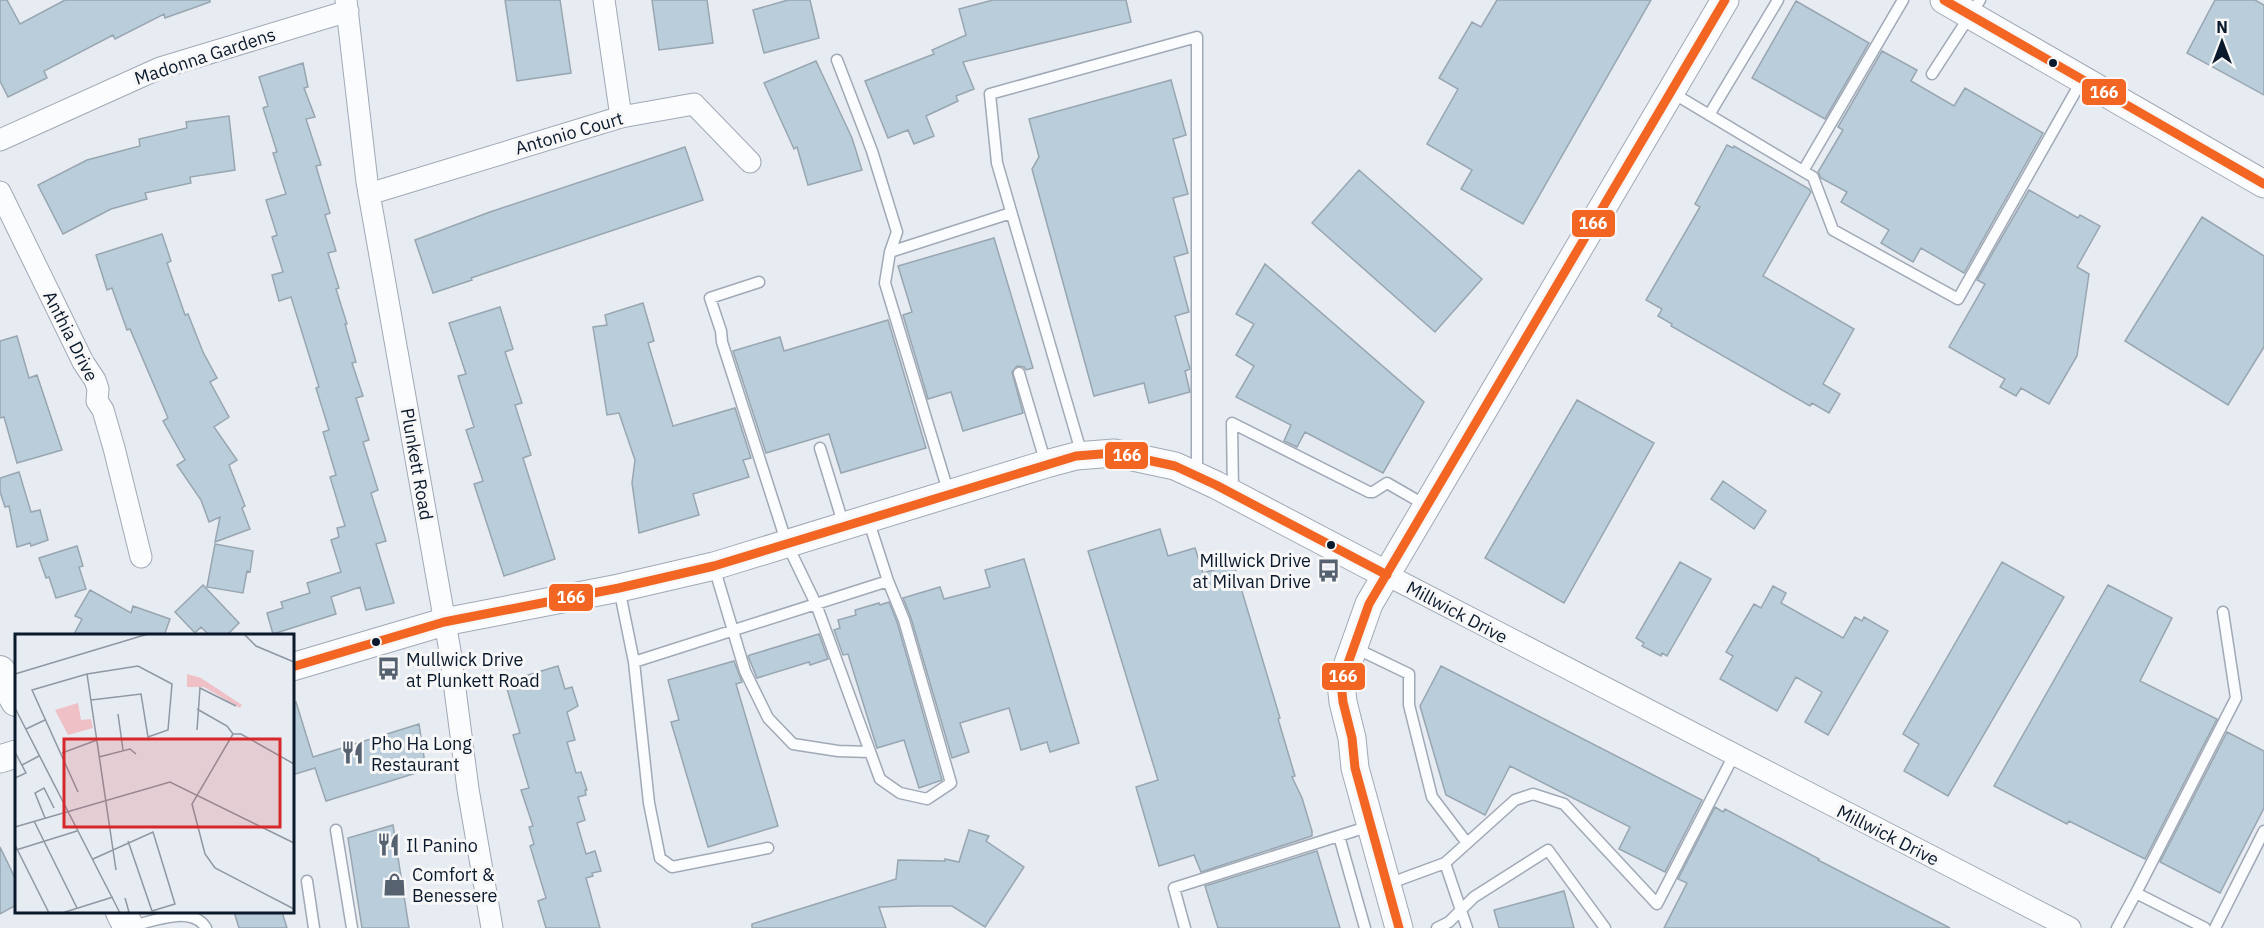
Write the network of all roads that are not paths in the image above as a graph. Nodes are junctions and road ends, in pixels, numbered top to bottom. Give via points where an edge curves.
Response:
1 (604, 0) edge
2 (1725, 0) edge
3 (1778, 0) edge
4 (1903, 0) edge
5 (1944, 0) edge
6 (346, 5) edge
7 (1975, 7) edge
8 (837, 60) dead end
9 (1932, 74) dead end
10 (2082, 80) junction
11 (1671, 92) junction
12 (1709, 115) junction
13 (621, 117) junction
14 (0, 140) edge
15 (750, 162) dead end
16 (1803, 171) junction
17 (2264, 184) edge
18 (0, 192) edge
19 (369, 194) junction
20 (1011, 213) junction
21 (890, 252) junction
22 (759, 282) dead end
23 (1019, 373) dead end
24 (820, 448) dead end
25 (1082, 455) junction
26 (1046, 464) junction
27 (1197, 476) junction
28 (1233, 493) junction
29 (949, 494) junction
30 (1428, 506) junction
31 (856, 523) junction
32 (787, 544) junction
33 (141, 557) dead end
34 (714, 566) junction
35 (1387, 575) junction
36 (888, 581) junction
37 (619, 588) junction
38 (816, 604) junction
39 (2223, 612) dead end
40 (444, 622) junction
41 (734, 631) junction
42 (1353, 646) junction
43 (634, 662) junction
44 (294, 666) edge
45 (0, 670) edge
46 (15, 699) edge
47 (869, 752) junction
48 (15, 754) edge
49 (1734, 755) junction
50 (0, 759) edge
51 (1370, 826) junction
52 (336, 830) dead end
53 (2264, 831) edge
54 (1338, 836) junction
55 (1467, 843) junction
56 (768, 848) dead end
57 (1445, 863) junction
58 (307, 881) dead end
59 (1387, 884) junction
60 (2136, 893) junction
61 (1462, 910) junction
62 (122, 913) edge
63 (129, 928) edge
64 (206, 928) edge
65 (314, 928) edge
66 (352, 928) edge
67 (492, 928) edge
68 (1185, 928) edge
69 (1365, 928) edge
70 (1399, 928) edge
71 (1437, 928) edge
72 (1467, 928) edge
73 (1605, 928) edge
74 (2070, 928) edge
75 (2117, 928) edge
76 (2205, 928) edge
77 (2215, 928) edge

1 - 13 street
2 - 11 street
3 - 12 lane
4 - 16 lane
5 - 7 street
6 - 14 street, Madonna Gardens via 160,68
6 - 19 street, Plunkett Road
7 - 9 lane
7 - 10 street
8 - 21 lane via 872,151 897,232
10 - 16 lane via 1958,299 1833,230 1813,177
10 - 17 street
11 - 12 lane
11 - 30 street
12 - 16 lane
13 - 15 street, Antonio Court via 694,104
13 - 19 street, Antonio Court
18 - 33 street, Anthia Drive via 95,380 97,401 114,448
19 - 40 street, Plunkett Road
20 - 21 lane
20 - 25 lane
20 - 27 lane via 997,163 990,93 1197,37
21 - 29 lane via 885,283
22 - 32 lane via 710,297
23 - 26 lane
24 - 31 lane
25 - 26 street, Millwick Drive
25 - 27 street, Millwick Drive via 1114,453 1175,466
26 - 29 street, Millwick Drive
27 - 28 street, Millwick Drive
28 - 30 lane via 1232,423 1369,492 1388,483
28 - 35 street, Millwick Drive
29 - 31 street, Millwick Drive
30 - 35 street
31 - 32 street, Millwick Drive
31 - 36 lane
32 - 34 street, Millwick Drive
32 - 38 lane
34 - 37 street, Millwick Drive
34 - 41 lane
35 - 42 street via 1369,604
35 - 49 street, Millwick Drive
36 - 38 lane
36 - 47 lane via 904,620 951,783 927,799 900,793 880,779
37 - 40 street, Millwick Drive
37 - 43 lane
38 - 41 lane
38 - 47 lane
39 - 60 lane via 2236,698
40 - 44 street, Millwick Drive
40 - 67 street, Plunkett Road
41 - 43 lane
41 - 47 lane via 745,671 768,718 793,744
42 - 51 street via 1341,683 1354,768
42 - 55 lane via 1409,674 1409,705 1432,797
43 - 56 lane via 649,803 660,858 672,867
45 - 46 main road
48 - 50 street
49 - 55 lane via 1657,904 1564,804 1533,794 1515,800
49 - 74 street, Millwick Drive
51 - 54 lane
51 - 59 street
52 - 66 lane
53 - 77 lane
54 - 68 lane via 1174,888
54 - 69 lane
55 - 57 lane
57 - 59 lane
57 - 61 lane
58 - 65 lane
59 - 70 street
60 - 75 lane
60 - 76 lane
61 - 71 lane
61 - 72 lane
61 - 73 lane via 1474,897 1548,850
62 - 63 main road
63 - 64 lane via 185,916 196,917

